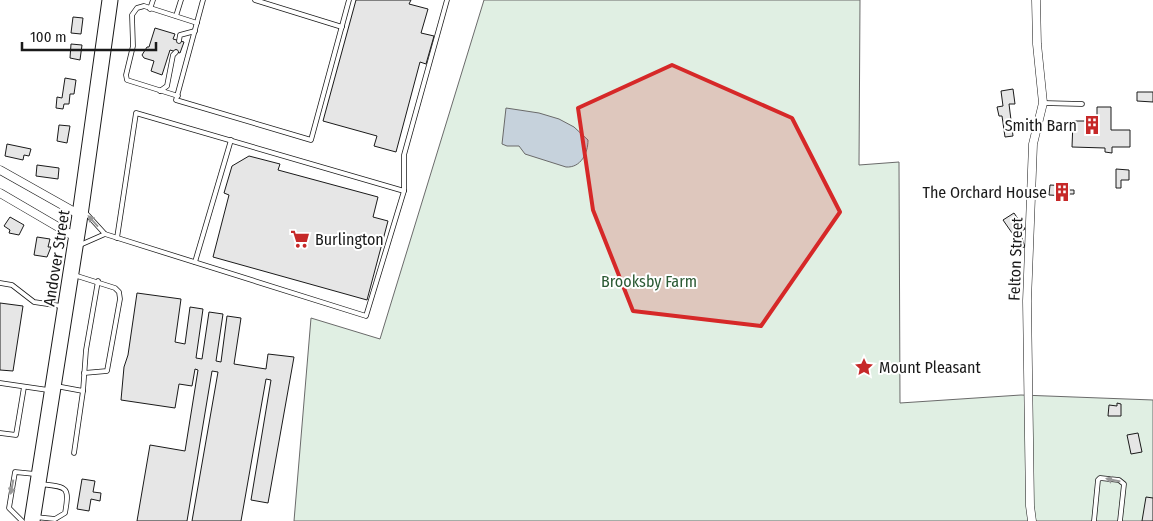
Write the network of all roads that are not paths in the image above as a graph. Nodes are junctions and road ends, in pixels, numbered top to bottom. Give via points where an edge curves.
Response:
1 (153, 0) edge
2 (181, 0) edge
3 (203, 0) edge
4 (255, 0) edge
5 (349, 0) edge
6 (447, 0) edge
7 (1036, 0) edge
8 (112, 2) edge
9 (150, 9) junction
10 (176, 16) junction
11 (197, 22) junction
12 (342, 27) junction
13 (195, 31) junction
14 (177, 40) dead end
15 (173, 52) dead end
16 (160, 91) junction
17 (178, 96) junction
18 (1043, 104) junction
19 (1082, 104) dead end
20 (231, 140) junction
21 (0, 170) edge
22 (404, 190) junction
23 (0, 193) edge
24 (81, 211) junction
25 (105, 234) junction
26 (116, 238) junction
27 (76, 242) junction
28 (195, 262) junction
29 (71, 274) junction
30 (98, 281) junction
31 (0, 283) edge
32 (66, 307) junction
33 (84, 373) junction
34 (0, 383) edge
35 (24, 387) junction
36 (54, 388) junction
37 (82, 391) junction
38 (0, 432) edge
39 (74, 453) dead end
40 (39, 479) junction
41 (29, 520) edge
42 (1032, 521) edge
43 (1094, 521) edge
44 (1120, 521) edge

1 - 9 lane
2 - 10 lane
3 - 11 lane
4 - 12 lane
5 - 12 lane
6 - 22 lane via 404,155
7 - 18 street, Felton Street
8 - 24 highway, Andover Street
9 - 10 lane
9 - 16 lane via 142,6 133,12 133,46 126,78 130,83
10 - 11 lane
11 - 13 lane
12 - 17 lane via 311,140 176,100
13 - 14 lane
13 - 17 lane
15 - 16 lane via 168,84
16 - 17 lane
18 - 19 lane
18 - 42 street, Felton Street via 1033,144 1026,302
20 - 22 lane
20 - 26 lane via 136,113
20 - 28 lane
21 - 24 street
22 - 28 lane via 366,316
23 - 27 street
25 -> 24 lane
24 - 27 highway, Andover Street
25 - 26 lane
25 - 27 lane
26 - 28 lane
27 - 29 highway, Andover Street
29 - 30 lane
29 - 32 highway, Andover Street
30 - 33 lane
30 - 33 lane via 115,288 120,299 107,371
31 - 32 lane via 12,285 34,302
32 - 36 highway, Andover Street
33 - 37 lane
34 - 35 lane
35 - 36 lane
35 - 38 lane via 16,435
36 - 37 lane
36 - 40 highway, Andover Street
37 - 39 lane
40 - 41 highway, Andover Street
40 -> 41 lane via 15,472 9,508
40 - 41 lane via 62,487 68,495 65,514 55,519
44 -> 43 lane via 1124,484 1119,480 1100,478

